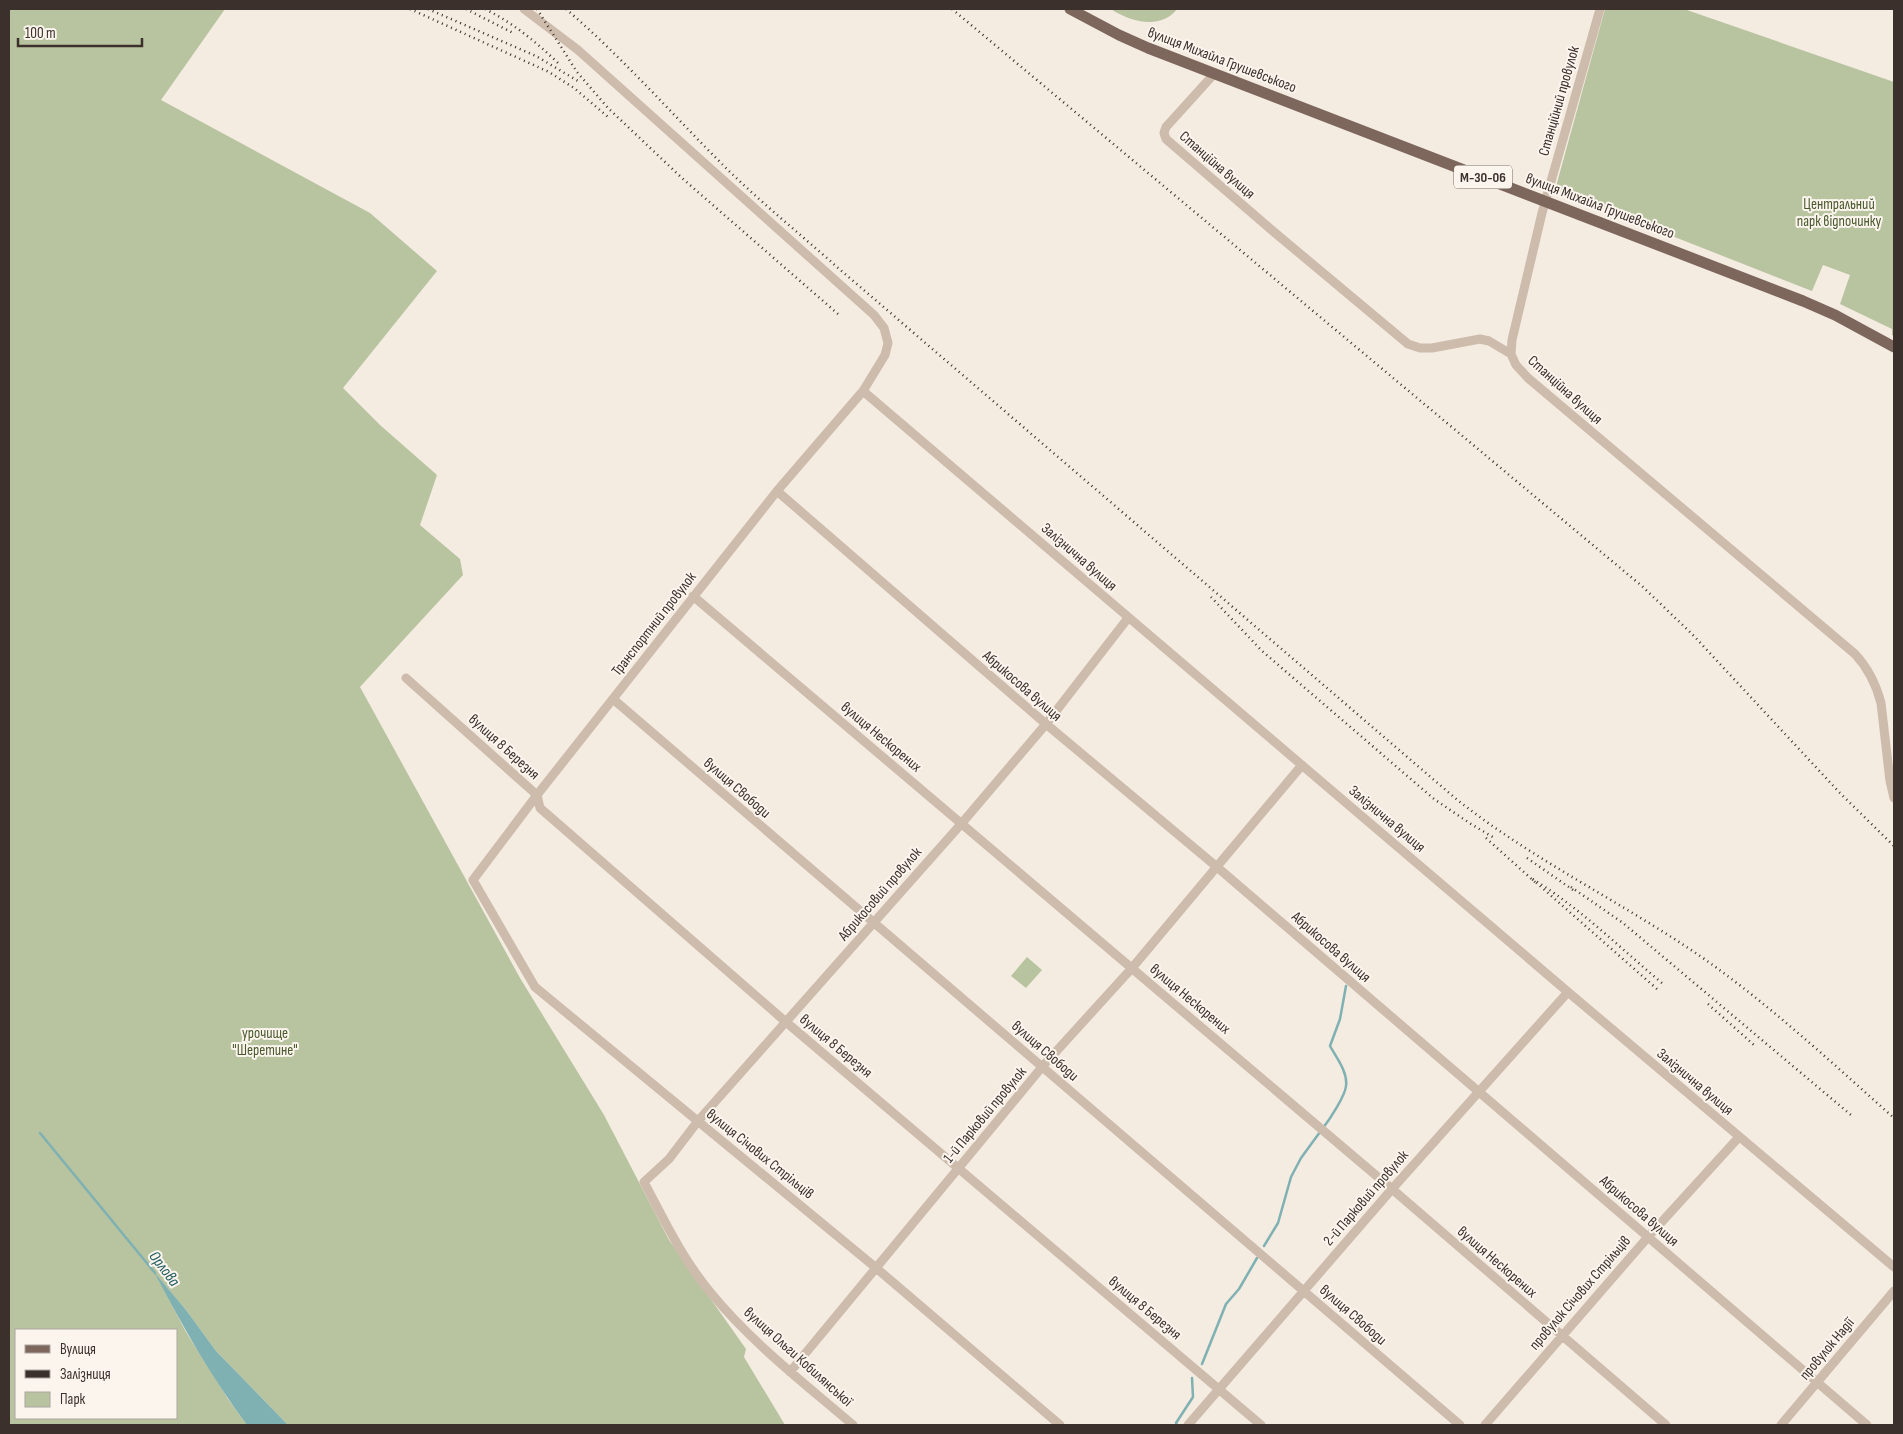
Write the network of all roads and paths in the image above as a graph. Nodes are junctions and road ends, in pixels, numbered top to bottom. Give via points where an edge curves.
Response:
1 (524, 9) edge
2 (1070, 9) edge
3 (1600, 9) edge
4 (1214, 74) junction
5 (1545, 201) junction
6 (1894, 347) edge
7 (1511, 354) junction
8 (864, 391) junction
9 (776, 491) junction
10 (693, 596) junction
11 (1128, 618) junction
12 (406, 678) dead end
13 (613, 699) junction
14 (1046, 724) junction
15 (1302, 766) junction
16 (537, 795) junction
17 (1894, 798) edge
18 (962, 823) junction
19 (1217, 867) junction
20 (473, 880) joint
21 (873, 923) junction
22 (1132, 968) junction
23 (1568, 992) junction
24 (786, 1022) junction
25 (1042, 1067) junction
26 (1479, 1092) junction
27 (698, 1121) junction
28 (1739, 1137) junction
29 (959, 1167) junction
30 (644, 1182) joint
31 (1392, 1189) junction
32 (1648, 1237) junction
33 (875, 1267) junction
34 (1894, 1267) edge
35 (1304, 1290) junction
36 (1894, 1291) edge
37 (1561, 1336) junction
38 (790, 1372) junction
39 (1817, 1382) junction
40 (1219, 1389) junction
41 (853, 1425) edge
42 (1060, 1425) edge
43 (1188, 1425) edge
44 (1261, 1425) edge
45 (1460, 1425) edge
46 (1485, 1425) edge
47 (1666, 1425) edge
48 (1781, 1425) edge
49 (1867, 1425) edge

1 - 8 street, Транспортний провулок via 578,50 880,322 888,343 885,355
2 - 4 main road, вулиця Михайла Грушевського / М-30-06 via 1119,36
3 - 5 street, Станційний провулок
4 - 5 main road, вулиця Михайла Грушевського / М-30-06
4 - 7 street, Станційна вулиця via 1166,127 1166,138 1408,344 1432,348 1480,339
5 - 6 main road, вулиця Михайла Грушевського / М-30-06 via 1803,301
5 - 7 street, Станційний провулок
7 - 17 street, Станційна вулиця via 1528,378 1863,663 1881,703
8 - 9 street, Транспортний провулок
8 - 11 street, Залізнична вулиця
9 - 10 street, Транспортний провулок
9 - 14 street, Абрикосова вулиця
10 - 13 street, Транспортний провулок
10 - 18 street, вулиця Нескорених
11 - 14 street, Абрикосовий провулок
11 - 15 street, Залізнична вулиця
12 - 16 street, вулиця 8 Березня
13 - 16 street, Транспортний провулок
13 - 21 street, вулиця Свободи
14 - 18 street, Абрикосовий провулок
14 - 19 street, Абрикосова вулиця
15 - 19 street, 1-й Парковий провулок
15 - 23 street, Залізнична вулиця
16 - 20 street, Транспортний провулок
16 - 24 street, вулиця 8 Березня via 540,808
18 - 21 street, Абрикосовий провулок
18 - 22 street, вулиця Нескорених
19 - 22 street, 1-й Парковий провулок
19 - 26 street, Абрикосова вулиця
20 - 27 street, вулиця Січових Стрільців via 535,987
21 - 24 street, Абрикосовий провулок
21 - 25 street, вулиця Свободи
22 - 25 street, 1-й Парковий провулок
22 - 31 street, вулиця Нескорених
23 - 26 street, 2-й Парковий провулок
23 - 28 street, Залізнична вулиця
24 - 27 street, Абрикосовий провулок
24 - 29 street, вулиця 8 Березня
25 - 29 street, 1-й Парковий провулок
25 - 35 street, вулиця Свободи
26 - 31 street, 2-й Парковий провулок
26 - 32 street, Абрикосова вулиця
27 - 30 street, Абрикосовий провулок via 669,1159
27 - 33 street, вулиця Січових Стрільців
28 - 32 street, провулок Січових Стрільців
28 - 34 street, Залізнична вулиця
29 - 33 street, 1-й Парковий провулок
29 - 40 street, вулиця 8 Березня
30 - 38 street, вулиця Ольги Кобилянської via 676,1243 710,1292
31 - 35 street, 2-й Парковий провулок
31 - 37 street, вулиця Нескорених
32 - 37 street, провулок Січових Стрільців
32 - 39 street, Абрикосова вулиця
33 - 38 street, 1-й Парковий провулок
33 - 42 street, вулиця Січових Стрільців
35 - 40 street, 2-й Парковий провулок
35 - 45 street, вулиця Свободи
36 - 39 street, провулок Надії
37 - 46 street, провулок Січових Стрільців
37 - 47 street, вулиця Нескорених
38 - 41 street, вулиця Ольги Кобилянської
39 - 48 street, провулок Надії
39 - 49 street, Абрикосова вулиця
40 - 43 street, 2-й Парковий провулок
40 - 44 street, вулиця 8 Березня

